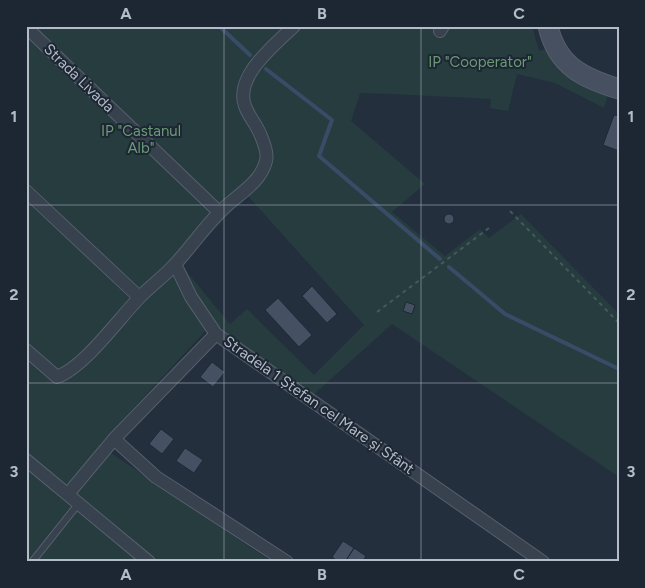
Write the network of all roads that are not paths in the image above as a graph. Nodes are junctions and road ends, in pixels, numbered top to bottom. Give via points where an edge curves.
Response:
1 (294, 26) edge
2 (548, 26) edge
3 (26, 27) edge
4 (619, 89) edge
5 (26, 190) edge
6 (219, 212) junction
7 (175, 264) junction
8 (139, 297) junction
9 (216, 334) junction
10 (26, 350) edge
11 (114, 439) junction
12 (26, 460) edge
13 (68, 494) junction
14 (79, 503) junction
15 (32, 562) edge
16 (148, 562) edge
17 (287, 562) edge
18 (543, 562) edge

1 - 6 street via 260,60 249,75 244,90 244,104 260,132 267,160 262,172
2 - 4 street via 563,58 581,75
3 - 6 street, Strada Livada
5 - 8 street
6 - 7 street
7 - 8 street
7 - 9 street via 191,297
8 - 10 street via 66,374 57,377
9 - 11 street, Stradela 1 Ștefan cel Mare și Sfânt
9 - 18 street, Stradela 1 Ștefan cel Mare și Sfânt
11 - 13 street, Stradela 1 Ștefan cel Mare și Sfânt
11 - 17 street via 156,477
12 - 13 street
13 - 14 street
14 - 15 lane
14 - 16 street

